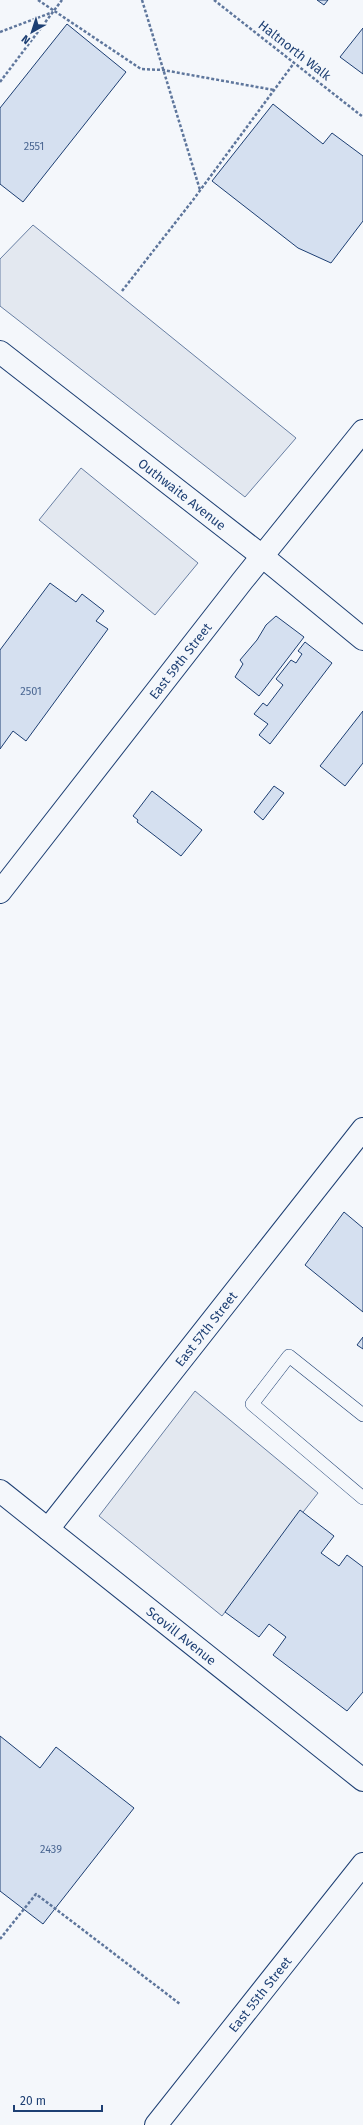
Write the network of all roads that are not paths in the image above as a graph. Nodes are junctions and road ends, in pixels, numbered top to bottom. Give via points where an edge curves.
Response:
1 (0, 352) edge
2 (363, 431) edge
3 (262, 556) junction
4 (363, 639) edge
5 (0, 892) edge
6 (363, 1129) edge
7 (363, 1414) edge
8 (0, 1491) edge
9 (363, 1498) edge
10 (48, 1529) junction
11 (363, 1780) edge
12 (363, 1864) edge
13 (156, 2125) edge

1 - 3 street, Outhwaite Avenue
2 - 3 street, East 59th Street
3 - 4 street, Outhwaite Avenue
3 - 5 street, East 59th Street
6 - 10 street, East 57th Street
7 - 9 lane via 289,1356 252,1404
8 - 10 street, Scovill Avenue
10 - 11 street, Scovill Avenue
12 - 13 street, East 55th Street

